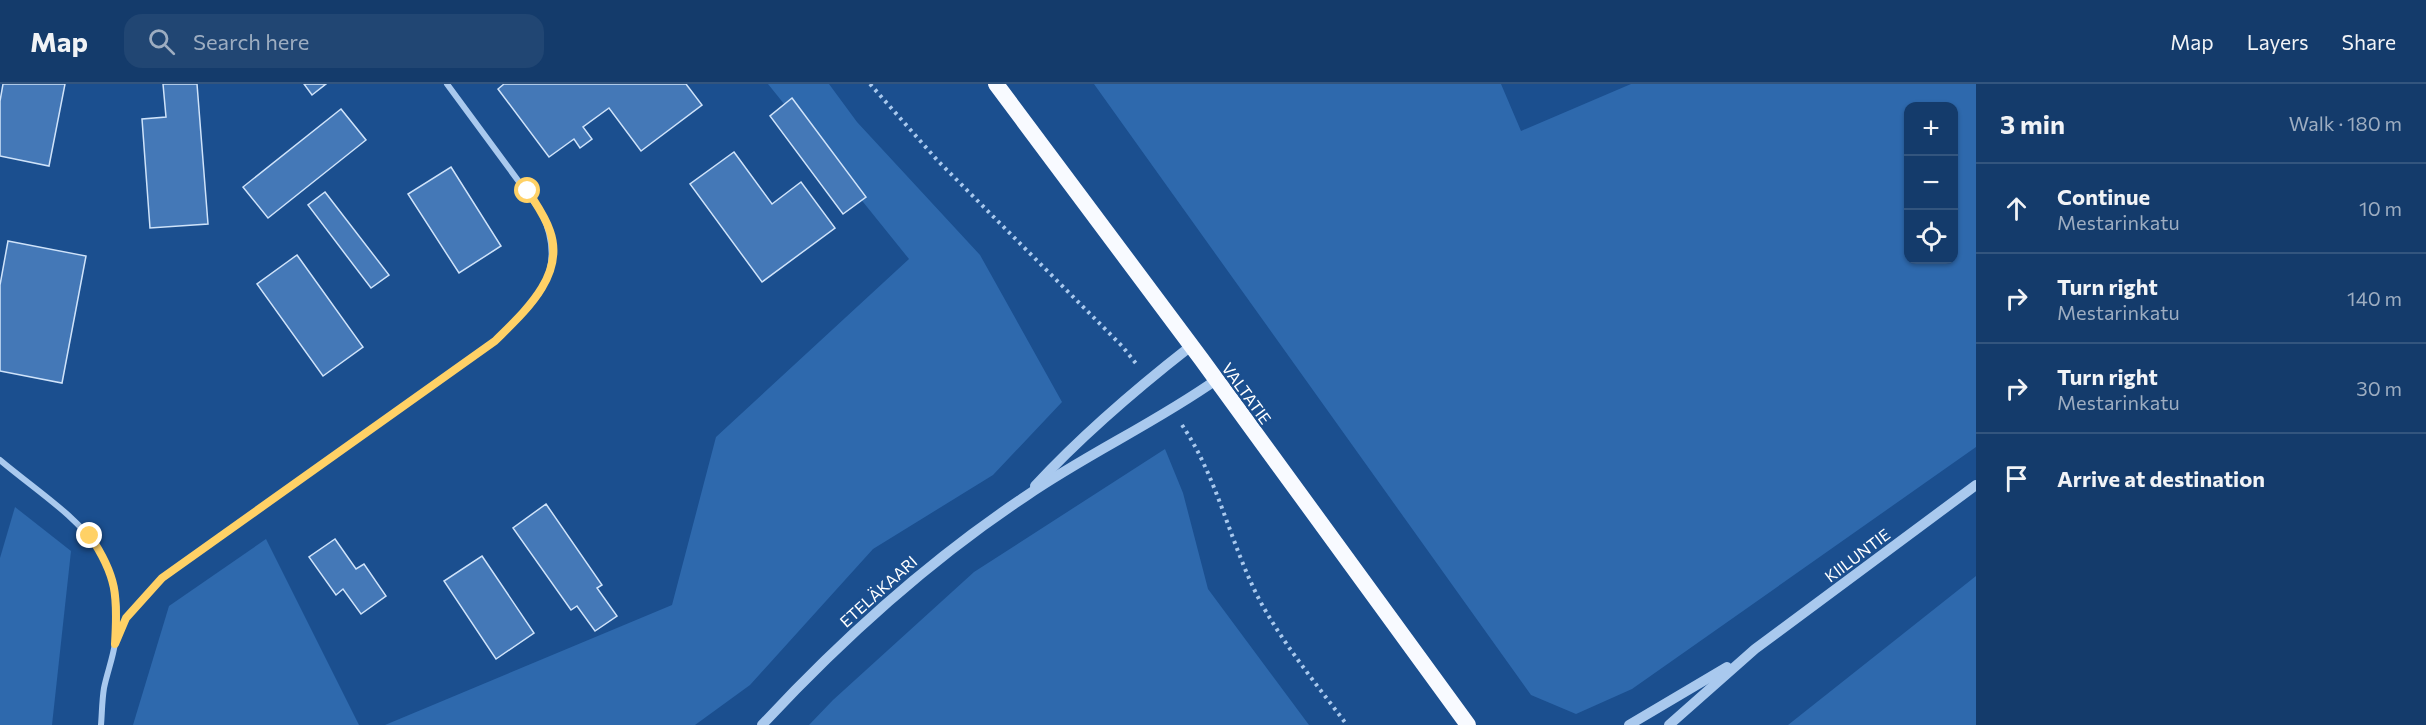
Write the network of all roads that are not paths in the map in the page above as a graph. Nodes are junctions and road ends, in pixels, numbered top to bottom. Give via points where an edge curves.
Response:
1 (447, 84) edge
2 (996, 84) edge
3 (1191, 346) junction
4 (1215, 380) junction
5 (0, 460) edge
6 (1976, 485) edge
7 (1027, 495) junction
8 (115, 644) junction
9 (1755, 649) junction
10 (101, 725) edge
11 (762, 725) edge
12 (1467, 725) edge
13 (1629, 725) edge
14 (1669, 725) edge

1 - 8 street via 528,191 551,233 552,262 539,294 495,341 162,578 126,618
2 - 3 highway, VALTATIE
3 - 4 highway, VALTATIE
3 - 7 street, ETELÄKAARI via 1130,394
4 - 7 street, ETELÄKAARI
4 - 12 highway, VALTATIE
5 - 8 street via 90,536 102,554 112,575 118,604
6 - 9 street, KIILUNTIE
7 - 11 street, ETELÄKAARI via 905,585
8 - 10 street
9 - 13 street, KIILUNTIE
9 - 14 street, KIILUNTIE

